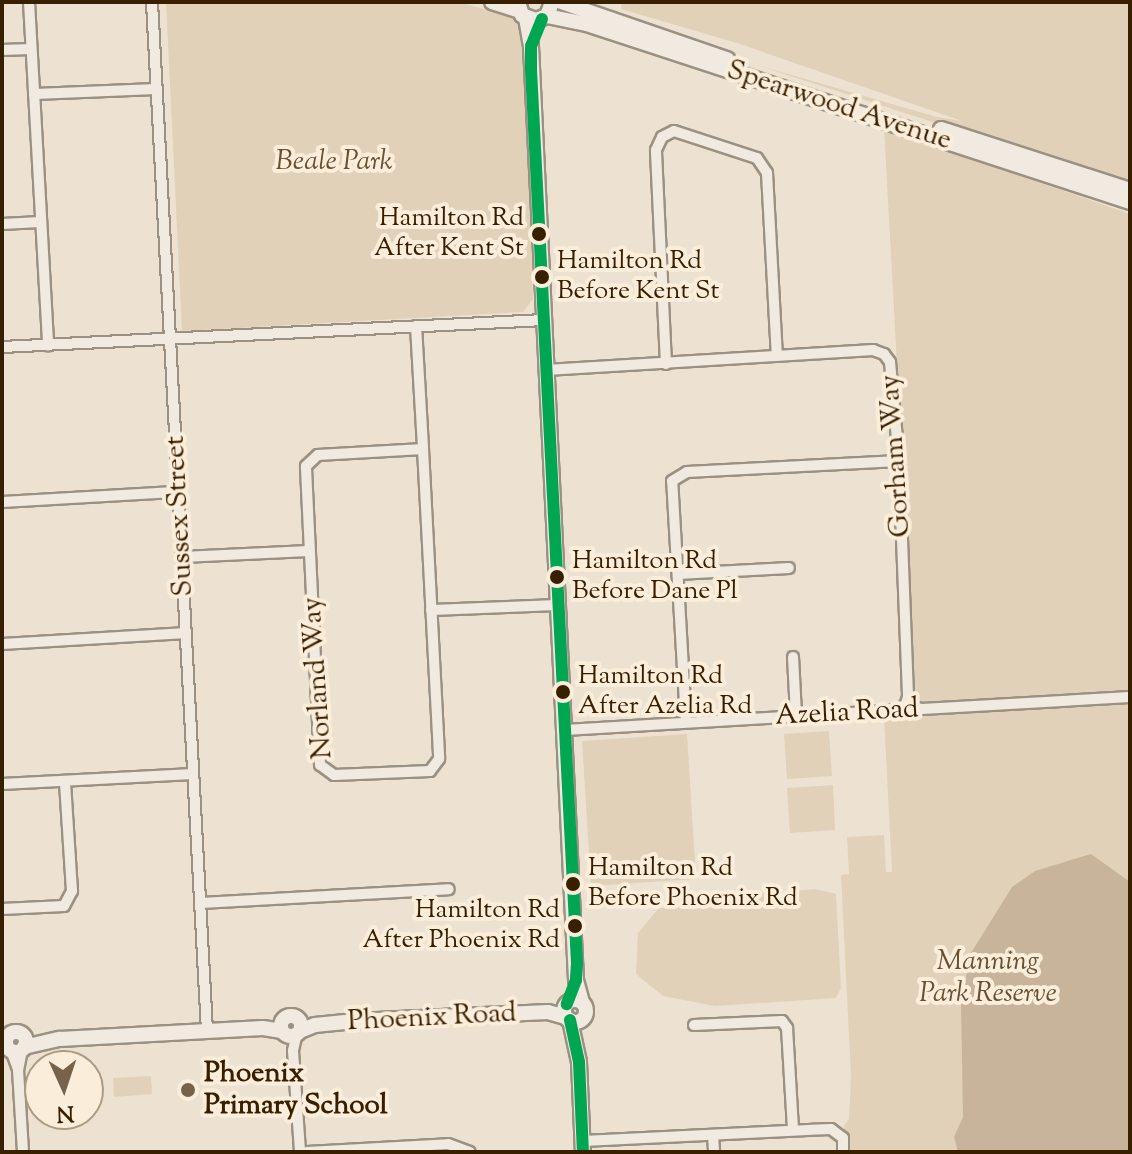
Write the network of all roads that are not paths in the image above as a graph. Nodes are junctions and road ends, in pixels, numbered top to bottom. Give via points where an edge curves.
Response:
1 (29, 2) edge
2 (152, 2) edge
3 (492, 2) edge
4 (561, 2) edge
5 (521, 10) edge
6 (547, 12) edge
7 (531, 46) junction
8 (31, 49) junction
9 (2, 50) edge
10 (157, 89) junction
11 (34, 94) junction
12 (1130, 190) edge
13 (1130, 202) edge
14 (40, 222) junction
15 (2, 224) edge
16 (544, 320) junction
17 (416, 326) junction
18 (171, 339) junction
19 (48, 345) junction
20 (2, 347) edge
21 (777, 356) junction
22 (666, 364) junction
23 (546, 370) junction
24 (423, 449) junction
25 (899, 461) junction
26 (178, 492) junction
27 (2, 502) edge
28 (309, 551) junction
29 (182, 557) junction
30 (789, 568) dead end
31 (678, 574) junction
32 (558, 605) junction
33 (431, 610) junction
34 (186, 633) junction
35 (2, 644) edge
36 (793, 657) dead end
37 (1130, 697) edge
38 (905, 706) junction
39 (796, 715) junction
40 (686, 721) junction
41 (565, 730) junction
42 (193, 774) junction
43 (65, 782) junction
44 (2, 784) edge
45 (449, 889) dead end
46 (201, 903) junction
47 (2, 909) edge
48 (572, 1012) junction
49 (694, 1025) dead end
50 (291, 1028) junction
51 (207, 1030) junction
52 (12, 1043) edge
53 (793, 1130) junction
54 (713, 1136) junction
55 (586, 1147) edge
56 (23, 1152) edge
57 (300, 1152) edge
58 (307, 1152) edge
59 (470, 1152) edge
60 (714, 1152) edge
61 (843, 1152) edge

1 - 8 street
2 - 10 street, Sussex Street
3 - 5 main road
4 - 12 main road, Spearwood Avenue
5 - 6 main road, Spearwood Avenue
5 - 7 main road
6 - 7 main road
6 - 13 main road, Spearwood Avenue
7 - 16 main road
8 - 9 street
8 - 11 street
10 - 11 street
10 - 18 street, Sussex Street
11 - 14 street
14 - 15 street
14 - 19 street
16 - 17 street
16 - 23 main road
17 - 18 street
17 - 24 street, Norland Way
18 - 19 street
18 - 26 street, Sussex Street
19 - 20 street
21 - 22 street, Gorham Way
21 - 22 street via 767,173 757,158 674,131 662,137 656,150
21 - 25 street, Gorham Way via 873,350 884,354 890,362
22 - 23 street, Gorham Way
23 - 32 main road
24 - 28 street, Norland Way via 318,455 306,466
24 - 33 street, Norland Way
25 - 31 street via 687,472 672,481
25 - 38 street, Gorham Way
26 - 27 street
26 - 29 street, Sussex Street
28 - 29 street
28 - 33 street, Norland Way via 320,765 325,772 436,767
29 - 34 street, Sussex Street
30 - 31 street
31 - 40 street
32 - 33 street
32 - 41 main road
34 - 35 street
34 - 42 street, Sussex Street
36 - 39 street
37 - 38 street, Azelia Road
38 - 39 street, Azelia Road
39 - 40 street, Azelia Road
40 - 41 street, Azelia Road
41 - 48 main road via 576,980
42 - 43 street
42 - 46 street, Sussex Street
43 - 44 street
43 - 47 street via 72,891 64,906
45 - 46 street
46 - 51 street, Sussex Street
48 - 50 main road, Phoenix Road
48 - 55 main road
49 - 53 street via 782,1021 787,1028
50 - 51 main road, Phoenix Road
50 - 57 street
51 - 52 main road, Phoenix Road
52 - 56 street
53 - 54 street
53 - 61 street via 831,1129 843,1138
54 - 55 street
54 - 60 street
58 - 59 street via 448,1144

